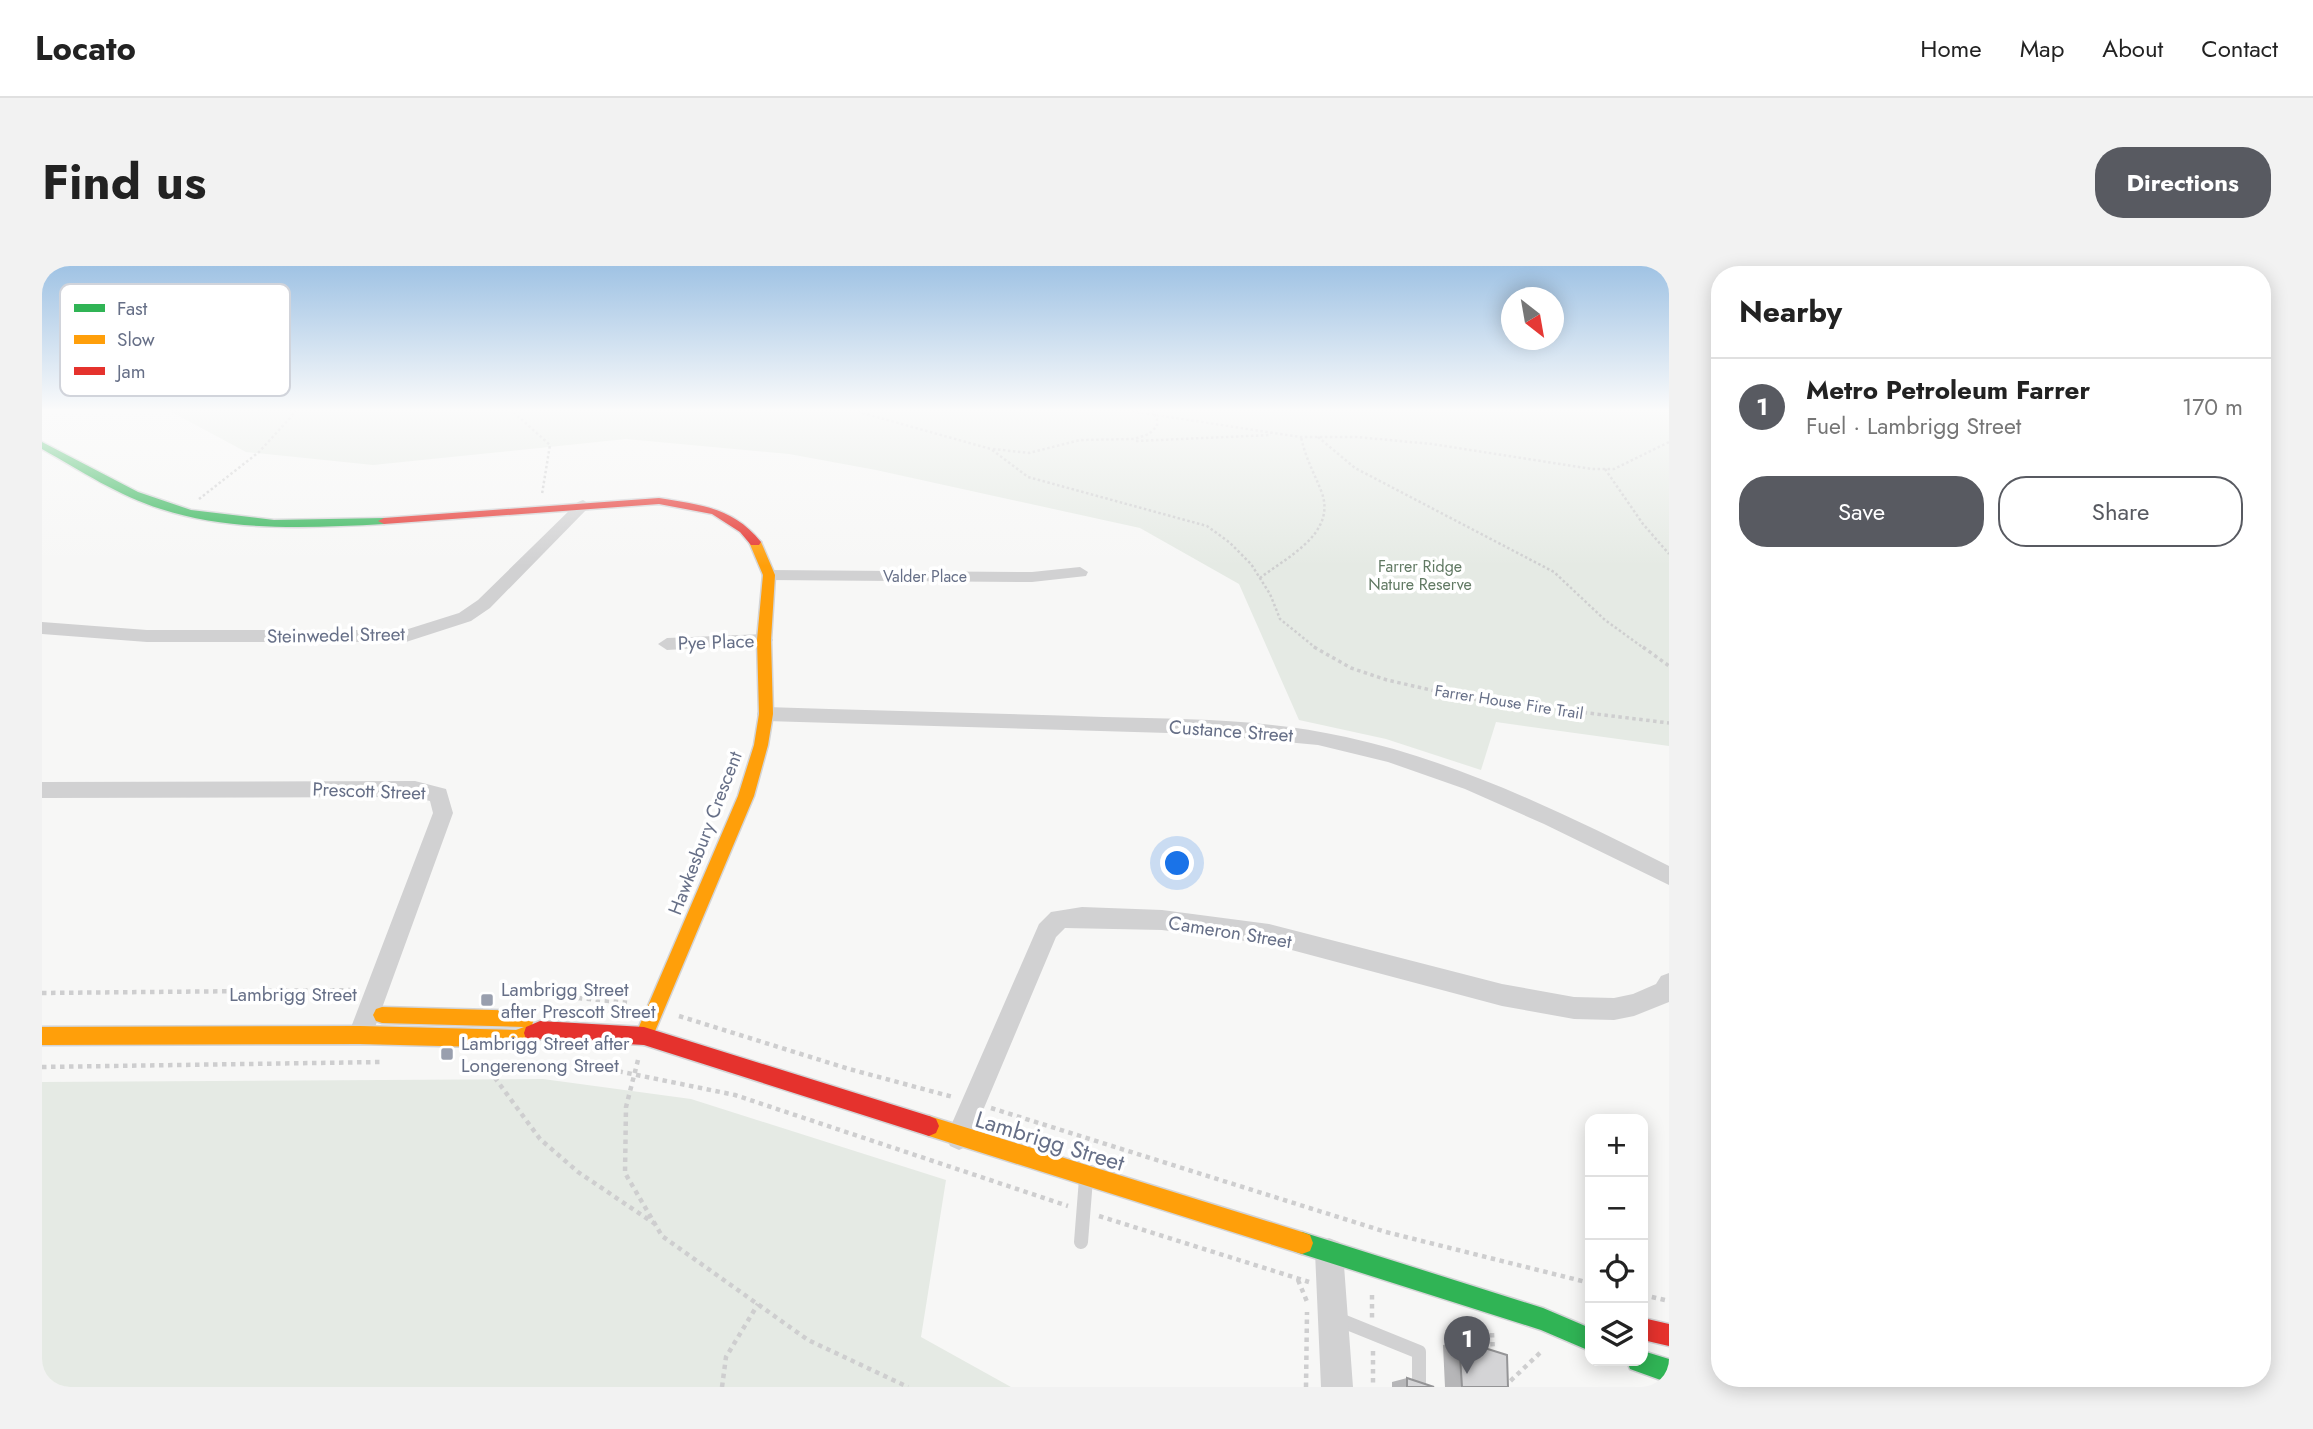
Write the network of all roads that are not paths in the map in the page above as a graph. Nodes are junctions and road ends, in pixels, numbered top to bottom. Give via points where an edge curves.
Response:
1 (74, 461) edge
2 (583, 505) junction
3 (1080, 572) dead end
4 (769, 575) junction
5 (42, 628) edge
6 (764, 640) junction
7 (667, 644) dead end
8 (766, 714) junction
9 (42, 790) edge
10 (1669, 876) edge
11 (1669, 984) edge
12 (361, 1022) junction
13 (42, 1036) edge
14 (644, 1036) junction
15 (959, 1136) junction
16 (1086, 1176) junction
17 (1081, 1242) dead end
18 (1329, 1252) junction
19 (1332, 1317) junction
20 (1543, 1319) junction
21 (1585, 1323) edge
22 (1648, 1330) edge
23 (1669, 1335) edge
24 (1585, 1338) edge
25 (1648, 1364) edge
26 (1669, 1371) edge
27 (1337, 1387) edge
28 (1419, 1387) edge

1 - 2 street, Hawkesbury Crescent via 137,496 184,511 243,521 299,524
2 - 4 street, Hawkesbury Crescent via 659,501 715,511 757,545
2 - 5 street, Steinwedel Street via 484,604 465,617 406,636 148,636
3 - 4 street, Valder Place via 1032,577
4 - 6 street, Hawkesbury Crescent
6 - 7 street, Pye Place
6 - 8 street, Hawkesbury Crescent
8 - 10 street, Custance Street via 1226,728 1310,737 1401,758 1467,780 1560,820
8 - 14 street, Hawkesbury Crescent via 746,796
9 - 12 street, Prescott Street via 415,789 439,795 443,813
11 - 15 street, Cameron Street via 1665,992 1634,1005 1574,1008 1502,995 1269,934 1162,920 1059,919 1047,931
12 - 13 street, Lambrigg Street
12 - 14 street, Lambrigg Street via 529,1020 540,1030
14 - 15 street, Lambrigg Street
15 - 16 street, Lambrigg Street
16 - 17 lane
16 - 18 street, Lambrigg Street
18 - 19 street
18 - 20 street, Lambrigg Street
19 - 27 street
19 - 28 lane via 1419,1352
20 - 21 street, Lambrigg Street
20 - 24 street, Lambrigg Street
22 - 23 street
25 - 26 street

